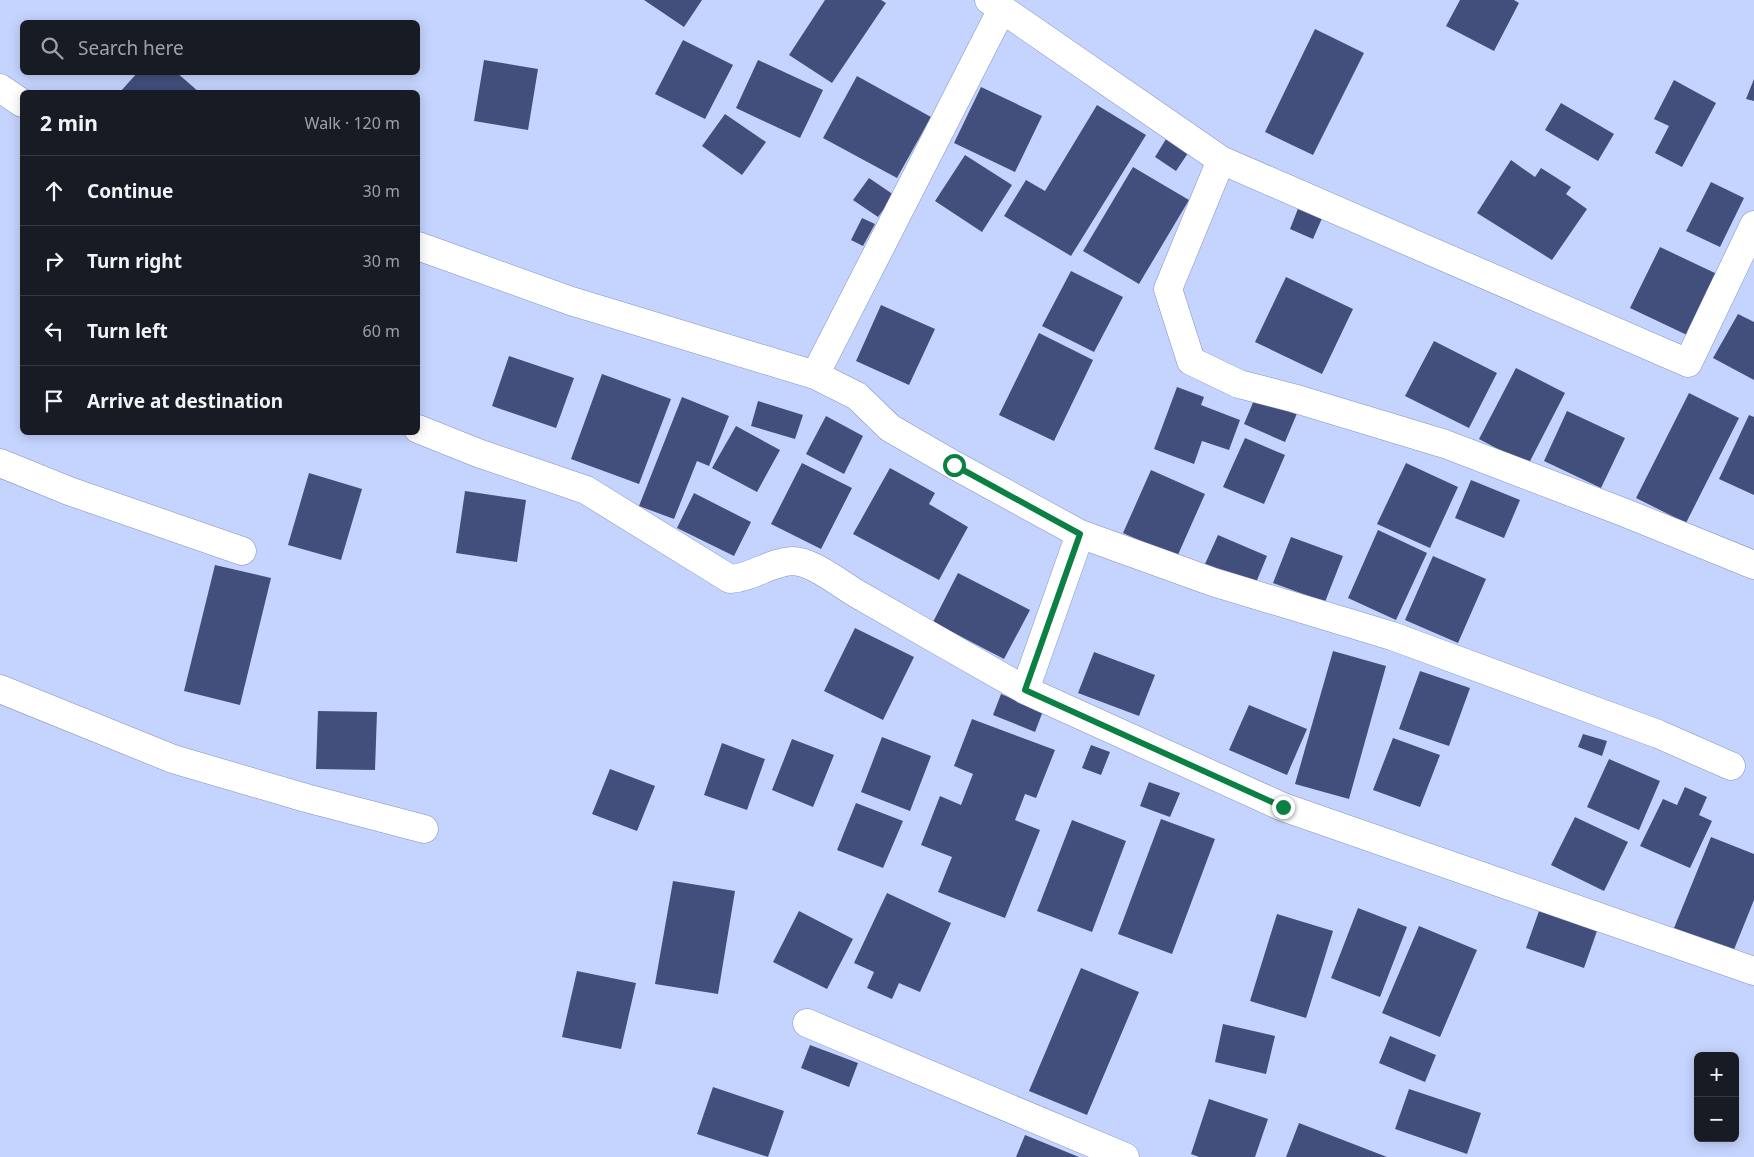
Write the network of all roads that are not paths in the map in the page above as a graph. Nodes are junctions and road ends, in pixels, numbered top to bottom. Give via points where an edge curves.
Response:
1 (996, 4) edge
2 (0, 88) edge
3 (20, 102) edge
4 (1221, 160) junction
5 (1754, 224) edge
6 (420, 247) edge
7 (815, 374) junction
8 (420, 430) edge
9 (0, 463) edge
10 (1080, 534) junction
11 (242, 551) dead end
12 (1754, 565) edge
13 (0, 689) edge
14 (1025, 690) junction
15 (1731, 766) dead end
16 (424, 829) dead end
17 (1754, 971) edge
18 (806, 1023) dead end
19 (1124, 1157) edge

1 - 4 street
1 - 7 street
2 - 3 street
4 - 5 street via 1688,364
4 - 12 street via 1168,288 1191,361 1239,384 1445,444
6 - 7 street via 570,301
7 - 10 street via 857,396 890,428
8 - 14 street via 586,490 730,579 792,561 813,567
9 - 11 street
10 - 14 street
10 - 15 street via 1213,582 1392,636 1658,734
13 - 16 street via 173,759
14 - 17 street via 1283,807
18 - 19 street

